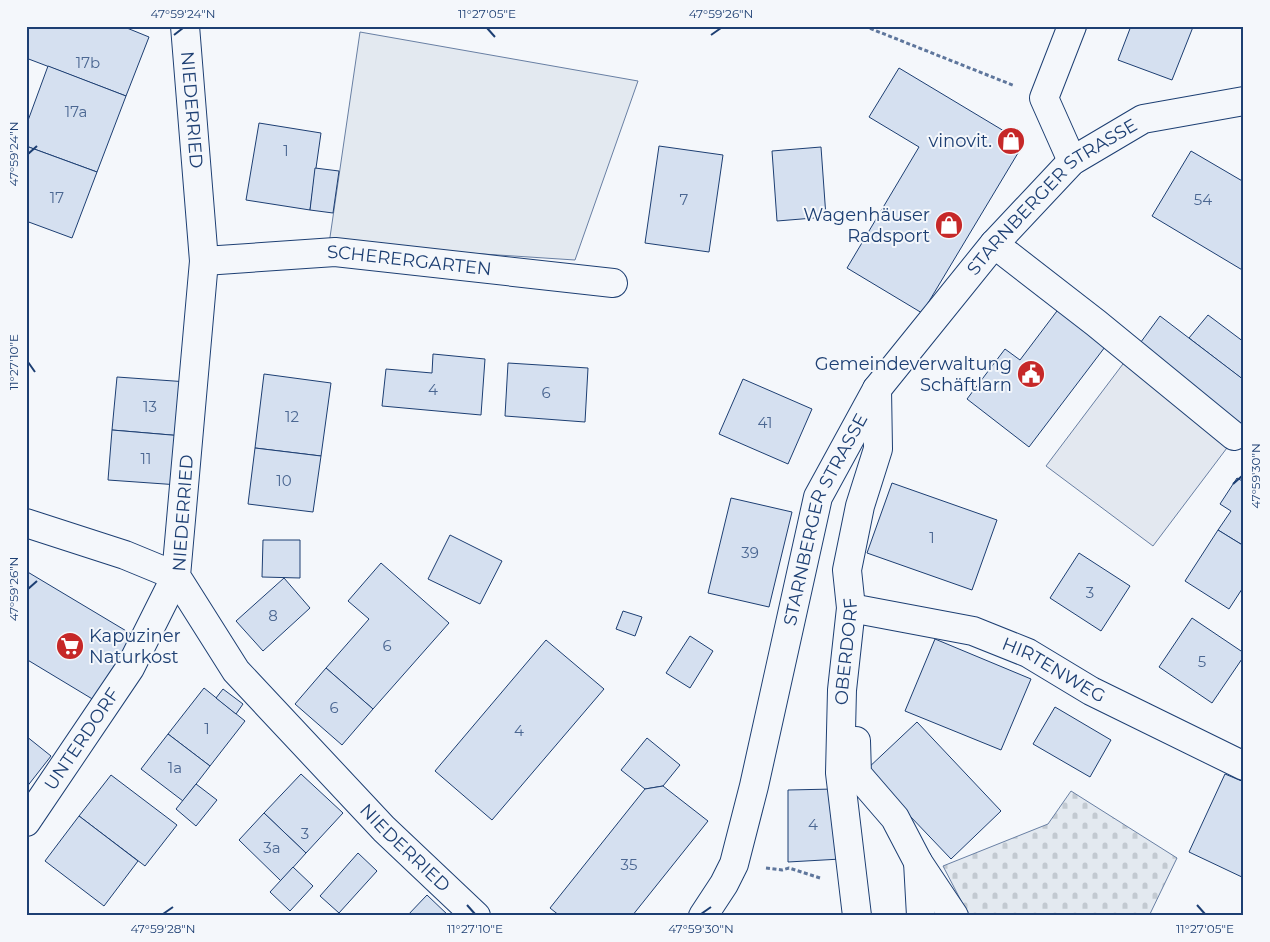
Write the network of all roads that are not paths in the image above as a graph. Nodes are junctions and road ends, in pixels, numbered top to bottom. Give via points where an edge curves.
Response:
1 (185, 26) edge
2 (1072, 26) edge
3 (1244, 101) edge
4 (1072, 161) junction
5 (994, 244) junction
6 (204, 261) junction
7 (613, 283) dead end
8 (877, 389) junction
9 (1234, 436) dead end
10 (26, 523) edge
11 (176, 576) junction
12 (851, 608) junction
13 (842, 690) junction
14 (1244, 766) edge
15 (26, 822) edge
16 (918, 862) junction
17 (857, 911) edge
18 (476, 916) edge
19 (703, 916) edge
20 (920, 916) edge
21 (954, 916) edge

1 - 6 street, NIEDERRIED
2 - 4 street via 1044,98
3 - 4 street, STARNBERGER STRASSE via 1143,119
4 - 5 street, STARNBERGER STRASSE
5 - 8 street, STARNBERGER STRASSE
5 - 9 street
6 - 7 street, SCHERERGARTEN via 335,252
6 - 11 street, NIEDERRIED
8 - 12 street, OBERDORF via 878,449 860,506 847,570
8 - 19 street, STARNBERGER STRASSE via 818,497 734,864
10 - 11 street via 125,555
11 - 15 street, UNTERDORF via 130,668
11 - 18 street, NIEDERRIED via 236,671 384,829
12 - 13 street, OBERDORF
12 - 14 street, HIRTENWEG via 973,630 1028,652 1091,690
13 - 16 street via 855,716 857,774 896,818
13 - 17 street, OBERDORF via 840,773
16 - 20 street
16 - 21 street

